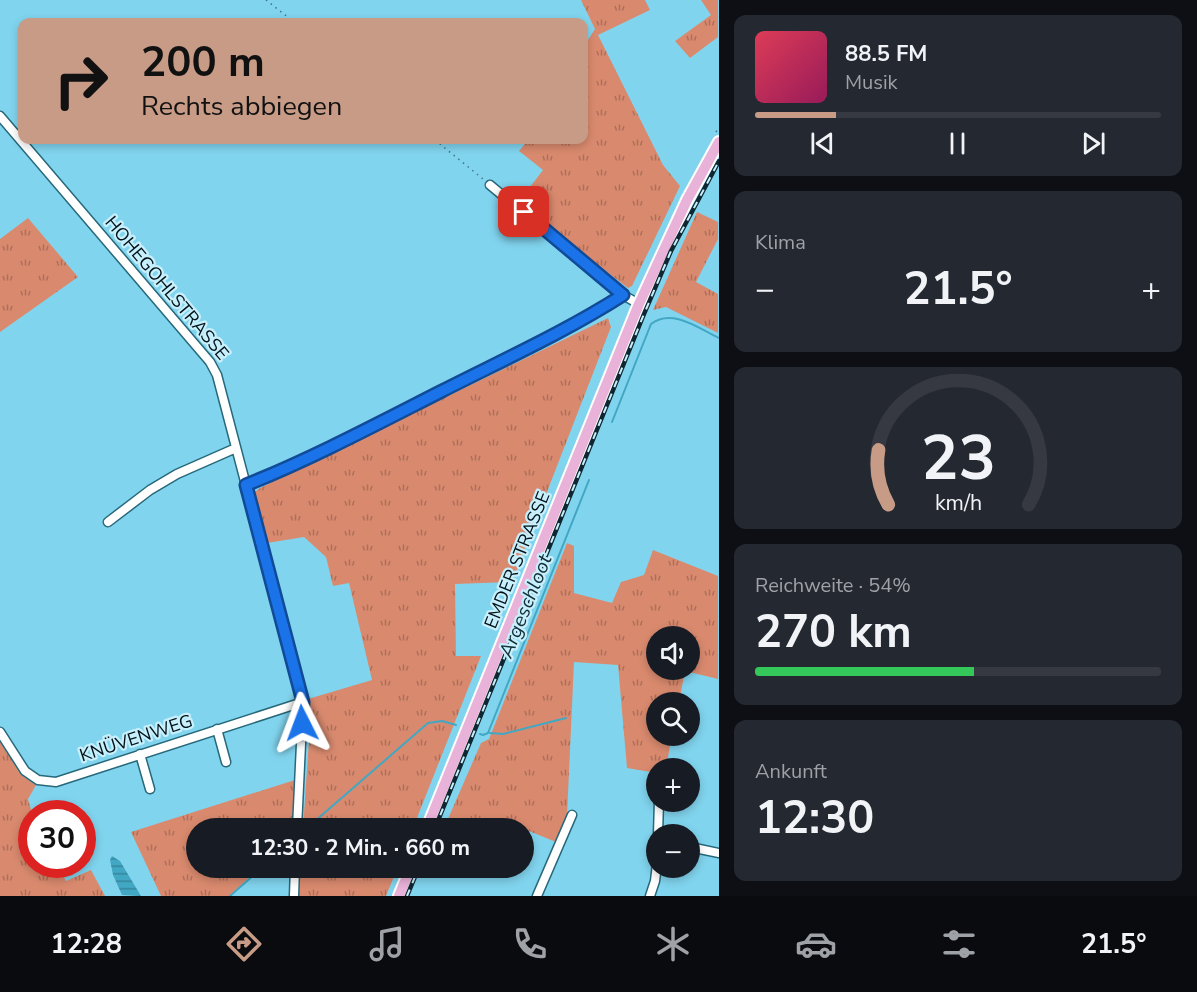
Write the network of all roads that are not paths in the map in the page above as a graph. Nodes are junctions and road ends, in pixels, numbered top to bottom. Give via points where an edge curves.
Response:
1 (0, 116) edge
2 (18, 137) edge
3 (718, 141) edge
4 (24, 144) edge
5 (490, 185) road end
6 (623, 295) junction
7 (639, 304) junction
8 (236, 448) junction
9 (246, 485) junction
10 (108, 522) dead end
11 (303, 702) junction
12 (217, 729) junction
13 (0, 732) edge
14 (140, 754) junction
15 (226, 762) dead end
16 (150, 789) dead end
17 (572, 815) dead end
18 (297, 818) edge
19 (430, 818) edge
20 (700, 849) edge
21 (718, 853) edge
22 (295, 878) edge
23 (406, 878) edge
24 (655, 878) edge
25 (294, 896) edge
26 (399, 896) edge
27 (537, 896) edge
28 (650, 896) edge

1 - 2 street, HOHEGOHLSTRASSE
3 - 7 main road, EMDER STRASSE
4 - 8 street, HOHEGOHLSTRASSE via 210,362
5 - 6 street
6 - 7 street
6 - 9 street via 586,319 291,467
7 - 19 main road, EMDER STRASSE
8 - 9 street, HOHEGOHLSTRASSE
8 - 10 street via 177,474
9 - 11 street, HOHEGOHLSTRASSE
11 - 12 street, KNÜVENWEG
11 - 18 street, HOHEGOHLSTRASSE
12 - 14 street, KNÜVENWEG
12 - 15 street
13 - 14 street, KNÜVENWEG via 25,771 38,780 56,782
14 - 16 street
17 - 27 street
20 - 21 street
22 - 25 street
23 - 26 main road
24 - 28 street

